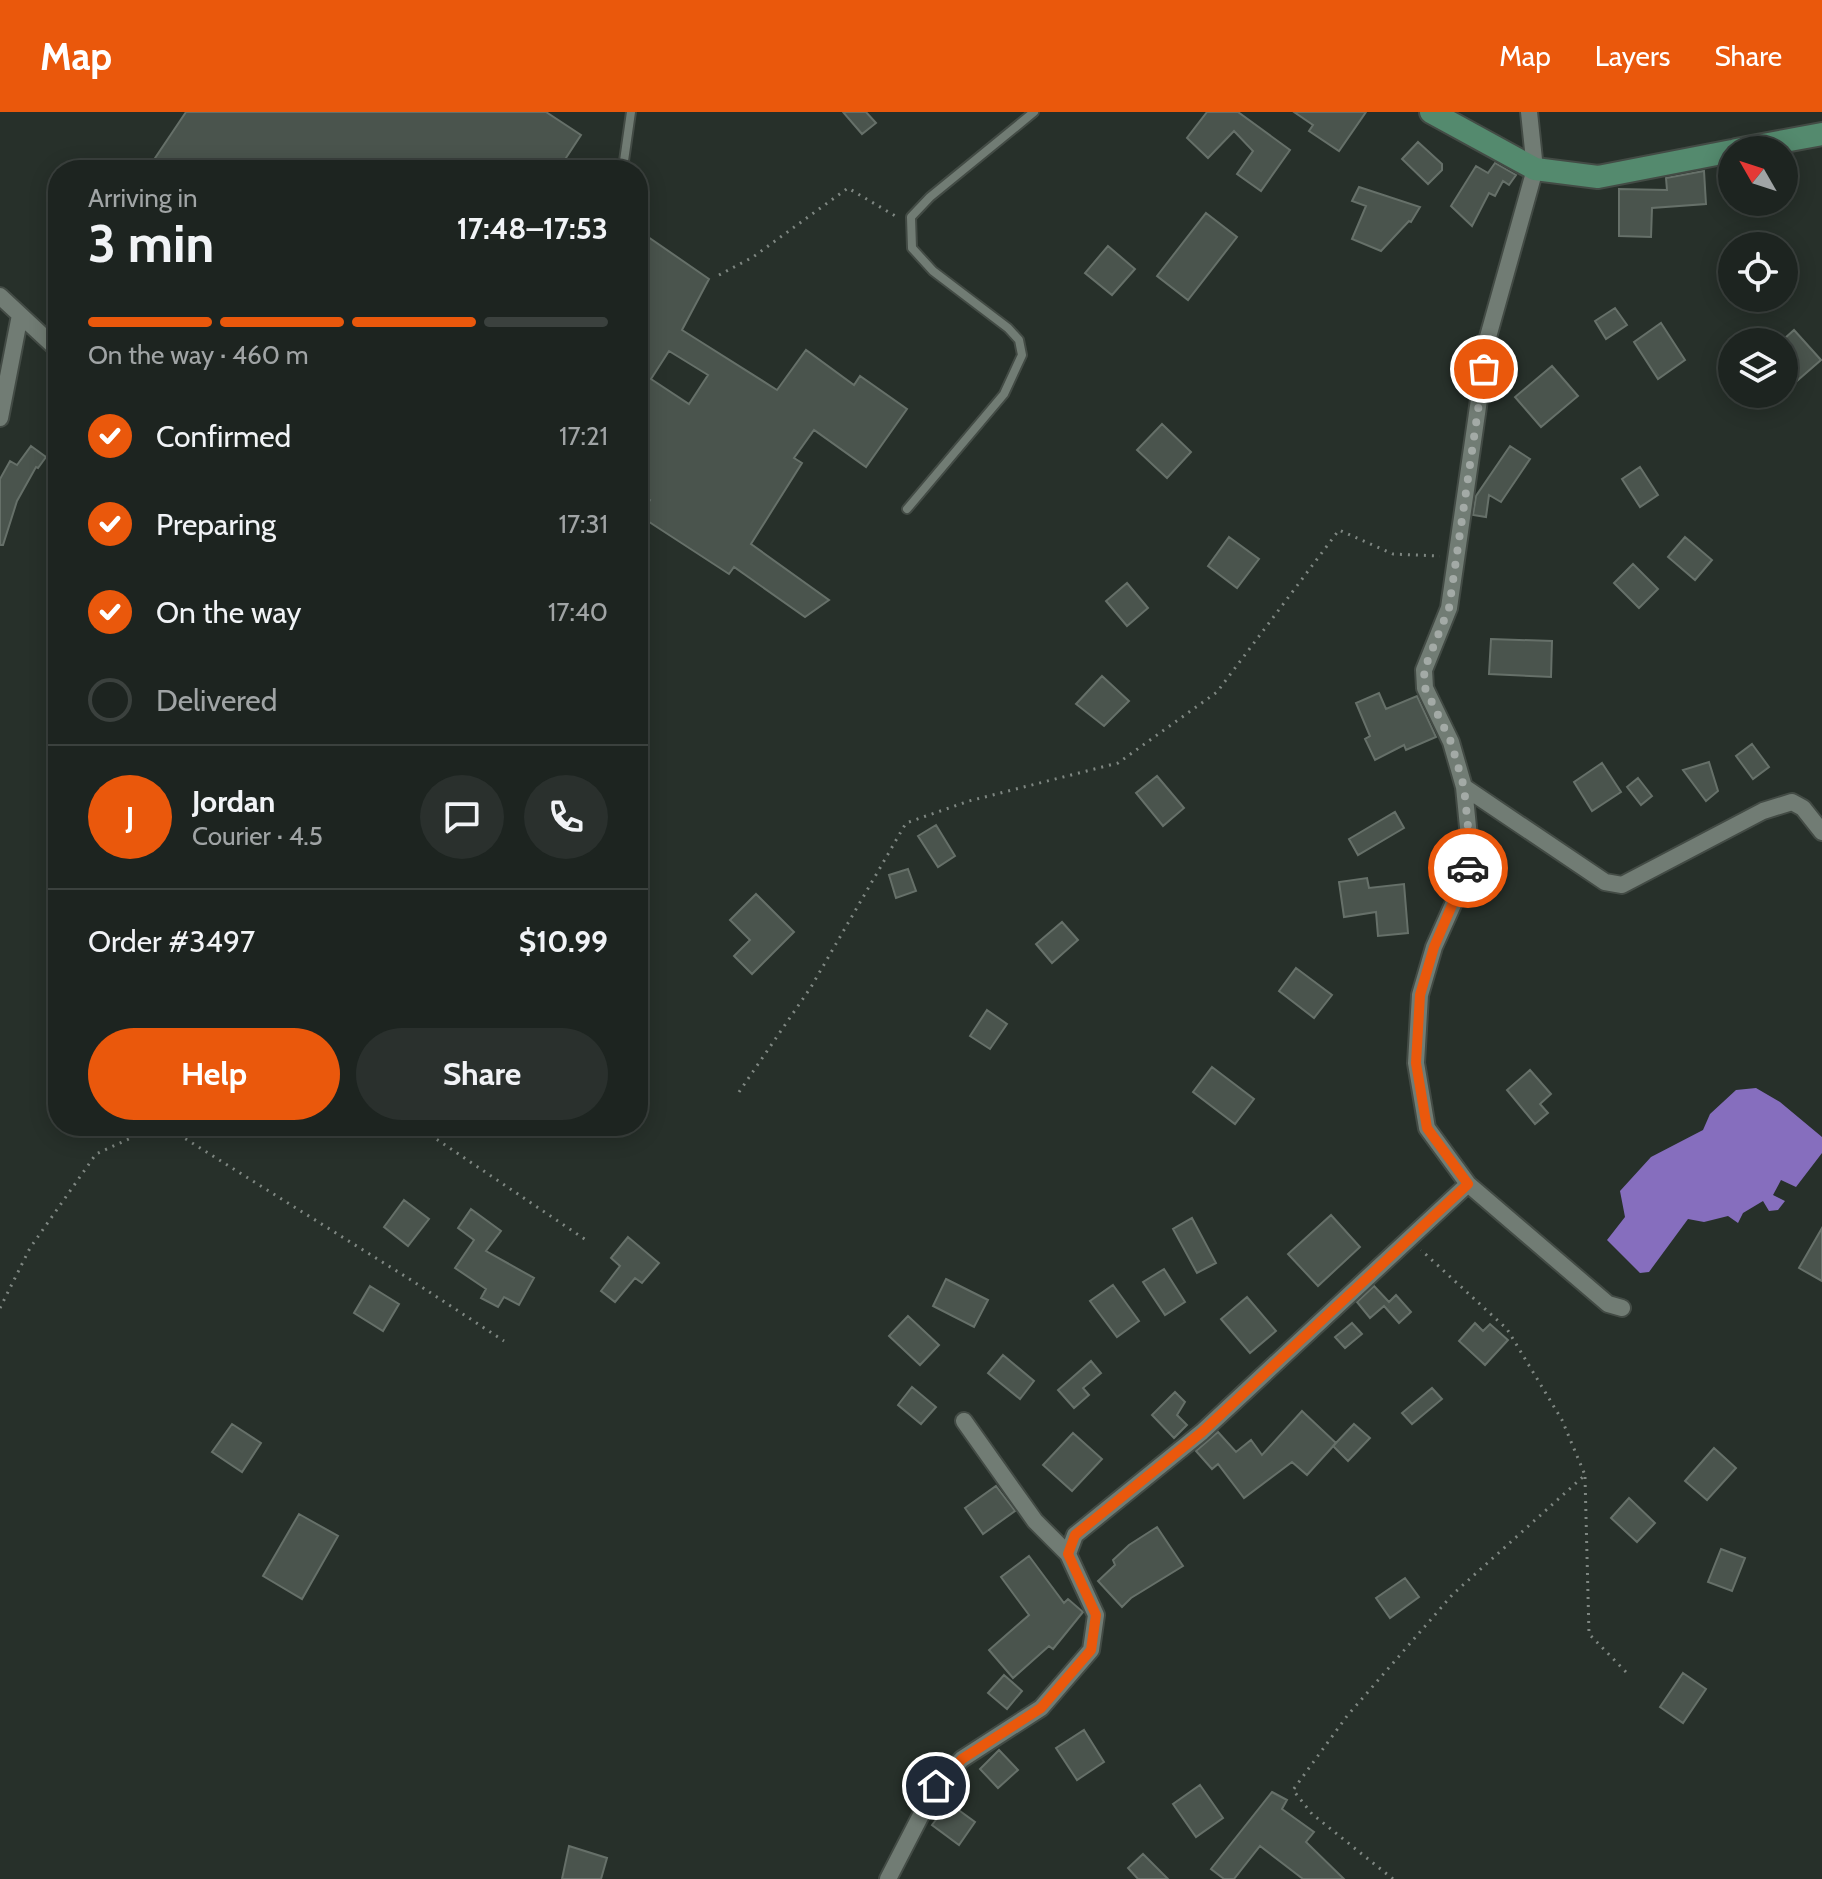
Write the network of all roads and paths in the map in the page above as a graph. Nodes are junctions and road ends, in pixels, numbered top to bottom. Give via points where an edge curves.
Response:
1 (631, 112) edge
2 (1034, 112) edge
3 (1431, 112) edge
4 (1529, 112) edge
5 (1822, 134) edge
6 (1798, 138) edge
7 (1718, 153) edge
8 (624, 160) edge
9 (1535, 169) junction
10 (911, 225) junction
11 (719, 275) dead end
12 (0, 296) edge
13 (20, 315) junction
14 (48, 341) edge
15 (0, 418) edge
16 (907, 509) dead end
17 (1456, 556) junction
18 (1464, 787) junction
19 (1822, 832) edge
20 (739, 1092) dead end
21 (135, 1136) edge
22 (181, 1136) edge
23 (432, 1136) edge
24 (1468, 1184) junction
25 (586, 1240) dead end
26 (1409, 1240) junction
27 (0, 1308) edge
28 (1622, 1308) dead end
29 (504, 1341) dead end
30 (964, 1421) dead end
31 (1585, 1475) junction
32 (1068, 1554) junction
33 (1627, 1673) dead end
34 (888, 1879) edge
35 (1393, 1879) edge

1 - 8 lane
2 - 10 lane via 930,197 911,217
3 - 9 street
4 - 9 street
5 - 6 street
7 - 9 street via 1598,177
9 - 17 street via 1488,337
10 - 11 path via 848,188 753,257
10 - 16 lane via 912,248 933,271 1008,328 1019,340 1022,355 1004,394
12 - 13 street
13 - 14 street
13 - 15 street
17 - 18 street via 1449,608 1424,670 1425,688 1451,742
17 - 20 path via 1393,554 1339,530 1217,692 1118,763 969,801 906,823 811,987
18 - 19 street via 1605,882 1622,885 1763,811 1792,802
18 - 24 street via 1468,871 1434,947 1420,995 1416,1063 1427,1128
21 - 27 path via 96,1154 30,1248
22 - 29 path
23 - 25 path
24 - 26 street
24 - 28 street via 1608,1304
26 - 31 path via 1507,1329 1562,1420
26 - 32 street via 1202,1432 1075,1535
30 - 32 street via 1035,1521
31 - 33 path via 1589,1634
31 - 35 path via 1453,1594 1347,1716 1293,1790 1312,1814
32 - 34 street via 1096,1615 1091,1650 1041,1708 962,1759 936,1786

